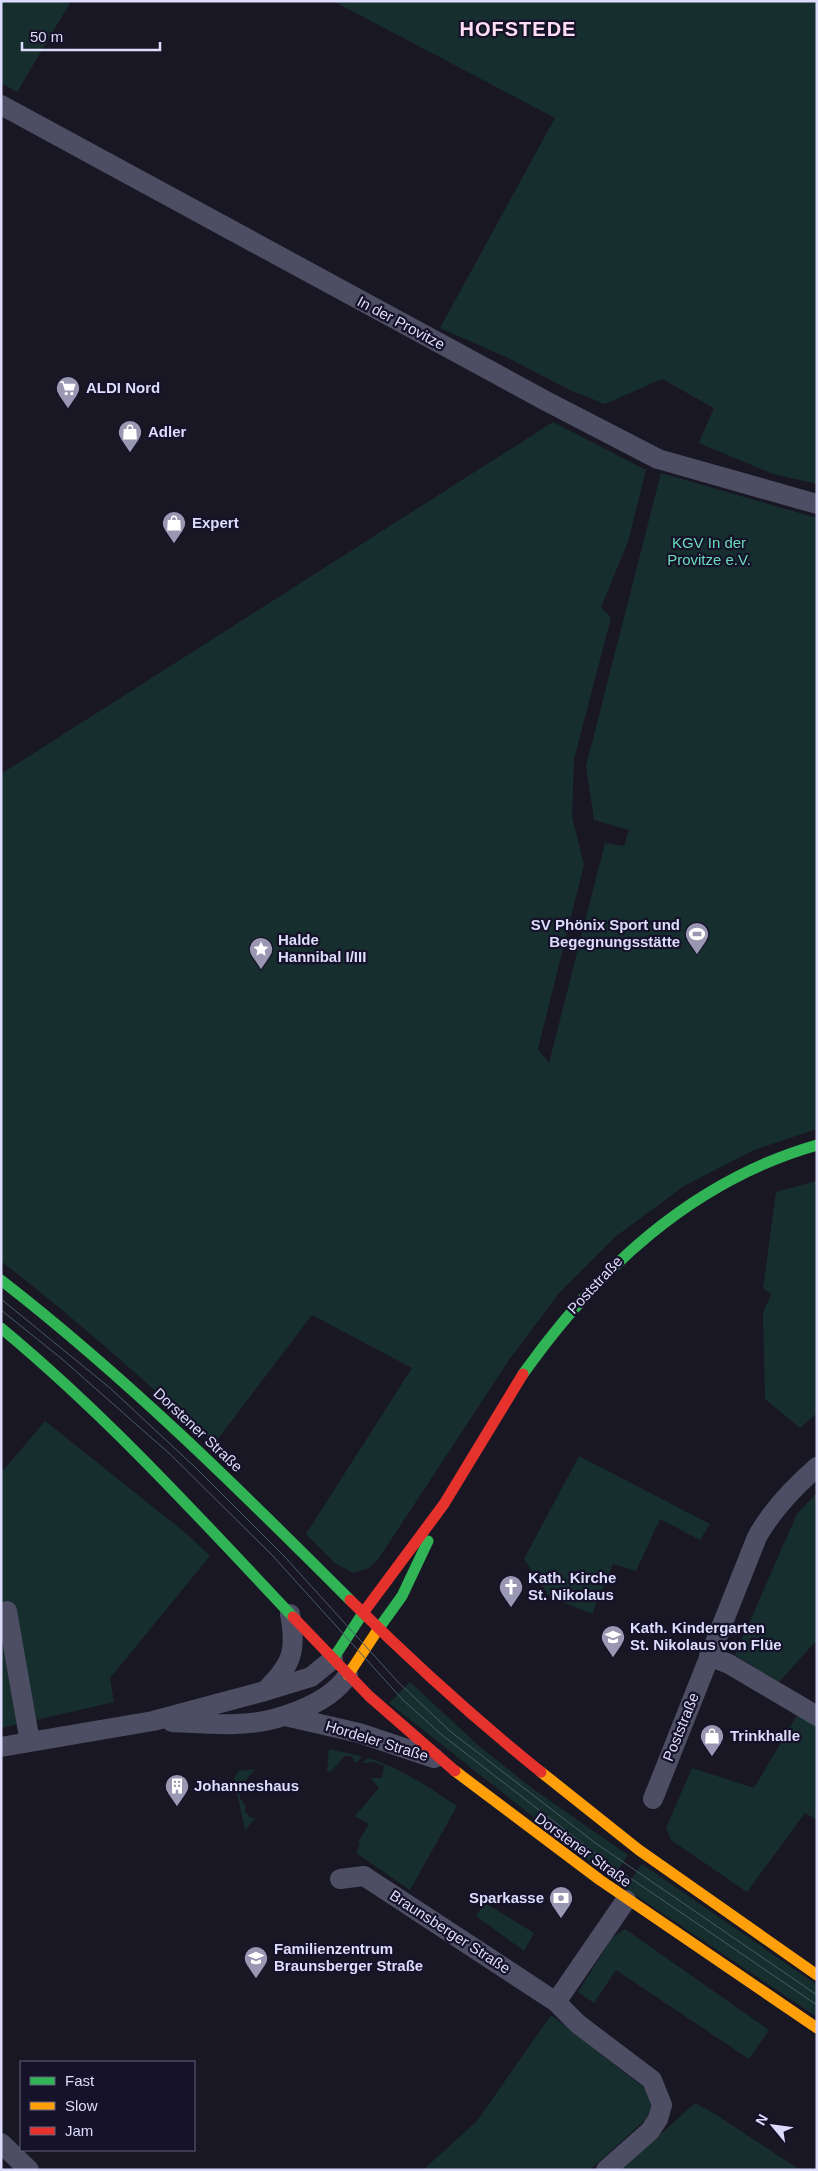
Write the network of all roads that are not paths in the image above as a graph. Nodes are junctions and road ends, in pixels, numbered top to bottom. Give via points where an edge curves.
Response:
1 (1, 105) edge
2 (817, 504) edge
3 (817, 1145) edge
4 (1, 1280) edge
5 (1, 1328) edge
6 (817, 1467) edge
7 (444, 1503) junction
8 (7, 1610) dead end
9 (363, 1613) junction
10 (290, 1614) junction
11 (379, 1628) junction
12 (709, 1656) junction
13 (333, 1659) junction
14 (348, 1675) junction
15 (265, 1691) junction
16 (285, 1716) junction
17 (817, 1716) edge
18 (153, 1721) junction
19 (30, 1742) junction
20 (1, 1747) edge
21 (440, 1760) junction
22 (653, 1799) dead end
23 (340, 1879) dead end
24 (626, 1900) junction
25 (817, 1975) edge
26 (556, 2002) junction
27 (817, 2028) edge
28 (1, 2143) edge
29 (29, 2170) edge
30 (606, 2170) edge

1 - 2 street, In der Provitze via 658,459
3 - 7 main road, Poststraße via 755,1169 711,1191 663,1221 606,1271 575,1305 517,1383
4 - 9 main road, Dorstener Straße via 51,1319 184,1437
5 - 10 main road, Dorstener Straße via 41,1360 130,1442
6 - 12 street, Poststraße via 793,1488 766,1520
7 - 9 main road, Poststraße
7 - 11 main road, Poststraße via 413,1576
8 - 19 street
9 - 11 main road, Dorstener Straße
9 - 13 main road
10 - 13 main road, Dorstener Straße
10 - 15 street via 294,1638 290,1657 286,1668
11 - 14 main road
11 - 25 main road, Dorstener Straße via 484,1727 639,1850
12 - 17 street via 729,1664
12 - 22 street, Poststraße
13 - 14 main road, Dorstener Straße
13 - 15 street, Hordeler Straße via 311,1677
14 - 16 street, Hordeler Straße via 330,1695
14 - 21 main road, Dorstener Straße
15 - 18 street, Hordeler Straße
16 - 18 street, Hordeler Straße via 236,1724
16 - 21 street, Hordeler Straße via 359,1733
18 - 19 street, Hordeler Straße
19 - 20 street, Hordeler Straße
21 - 24 main road, Dorstener Straße
23 - 26 street, Braunsberger Straße via 364,1876
24 - 26 street
24 - 27 main road, Dorstener Straße
26 - 30 street, Braunsberger Straße via 578,2024 652,2080 658,2092 662,2106 650,2131
28 - 29 street

